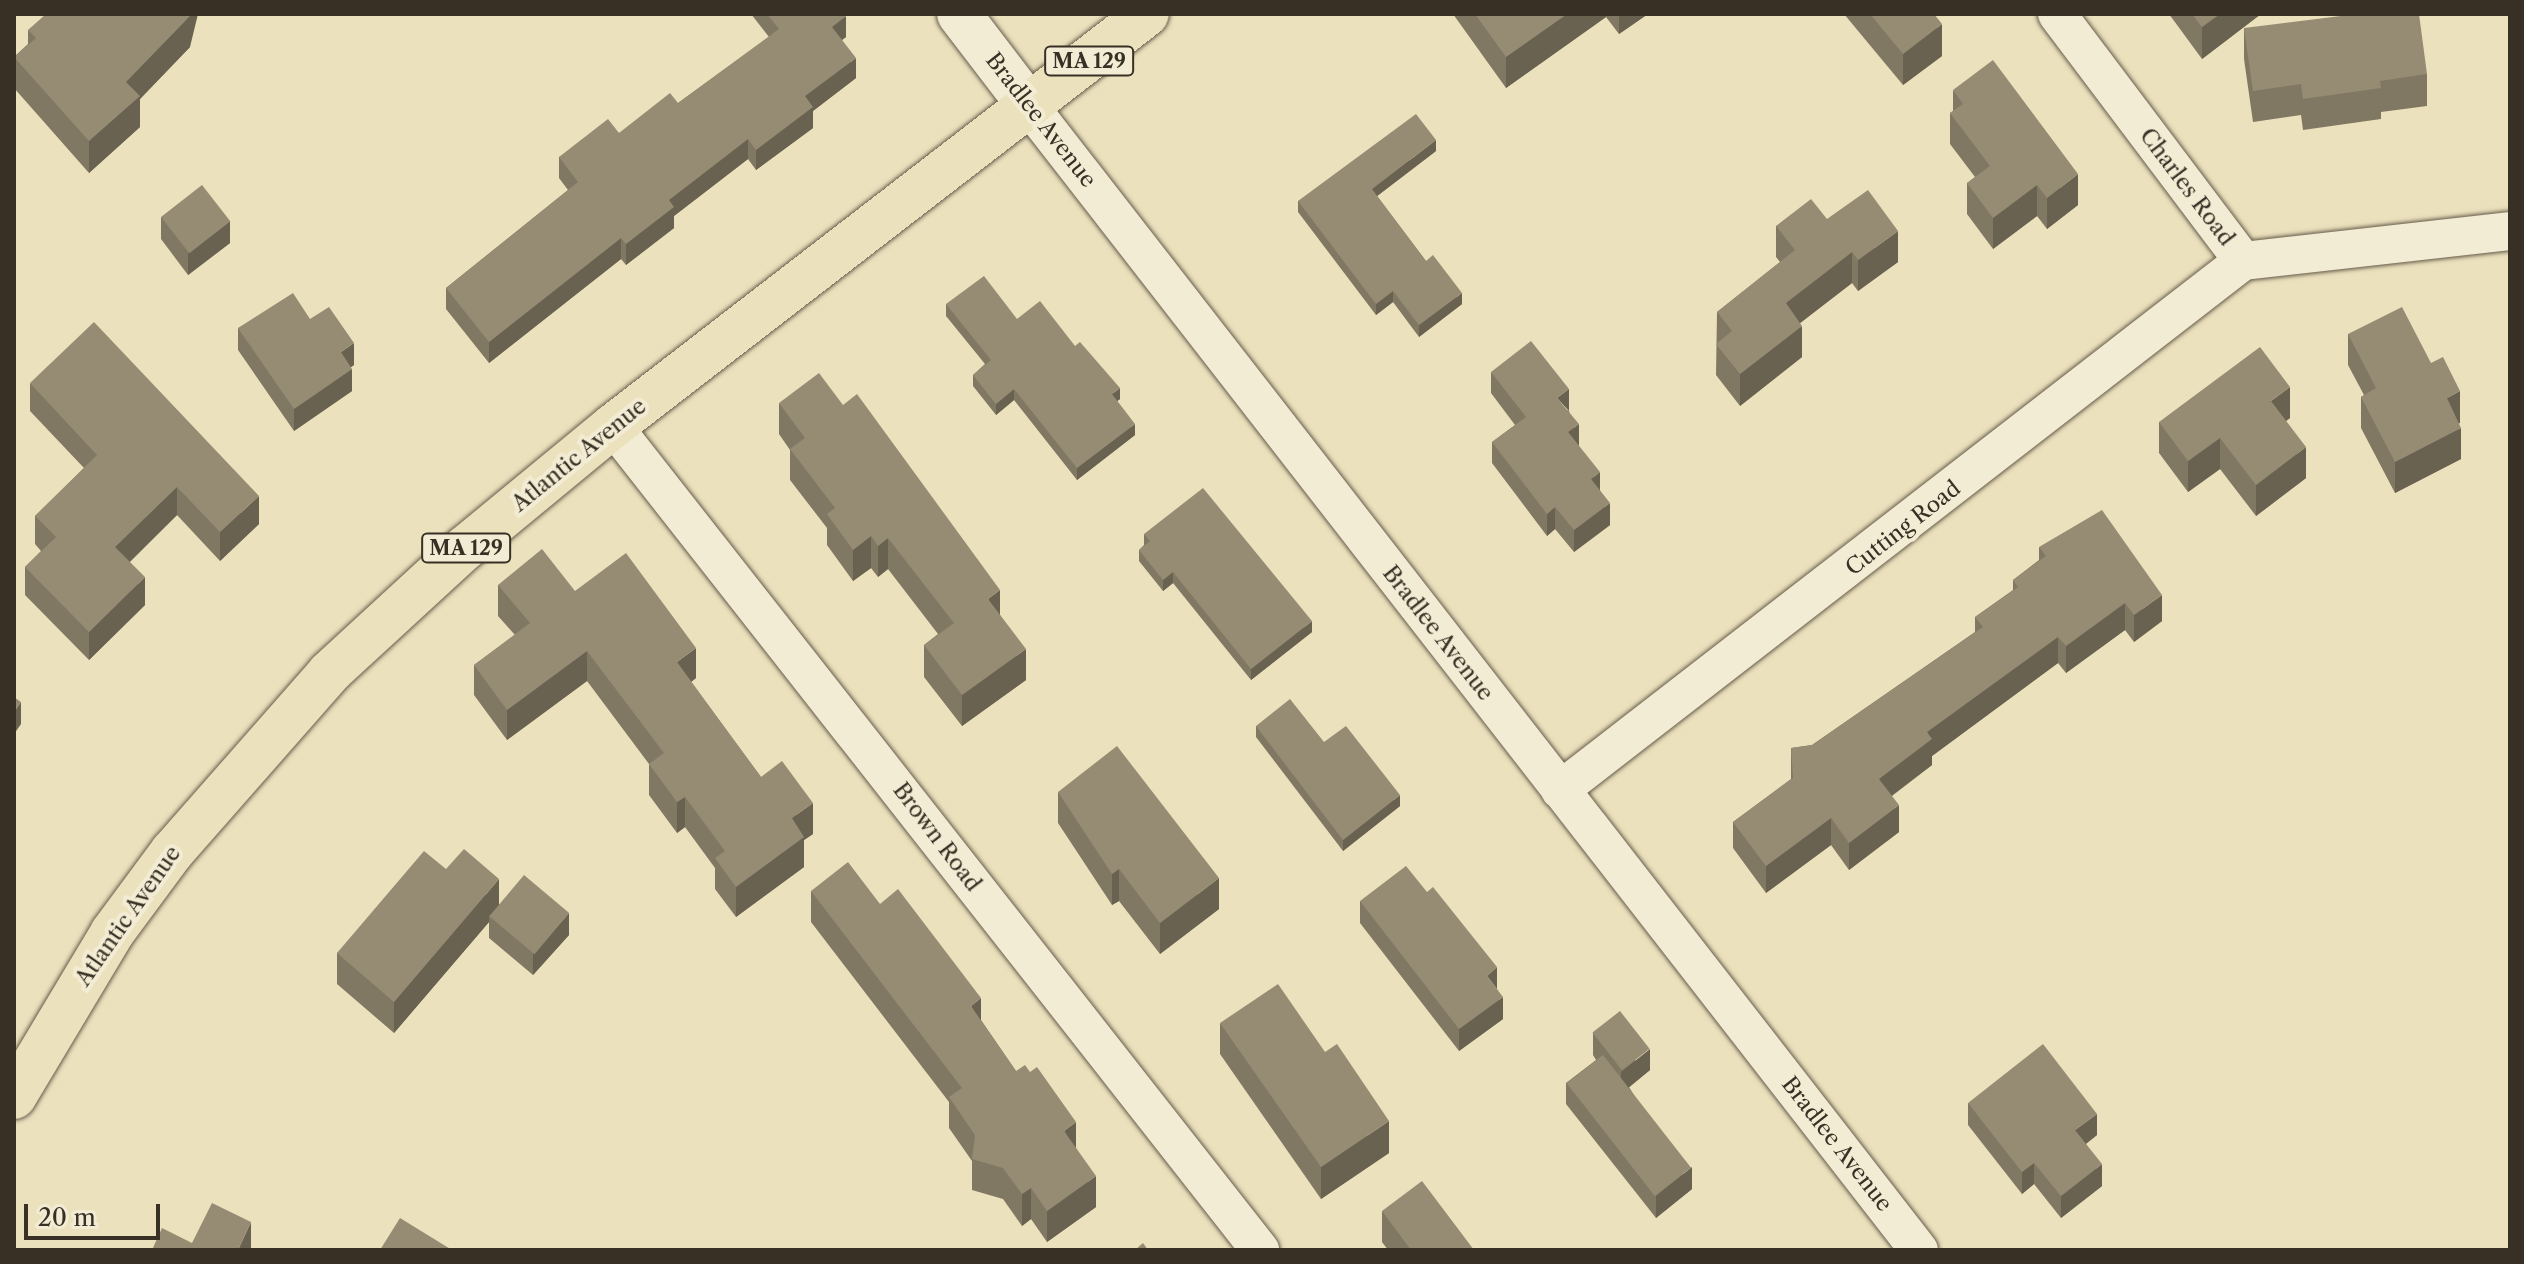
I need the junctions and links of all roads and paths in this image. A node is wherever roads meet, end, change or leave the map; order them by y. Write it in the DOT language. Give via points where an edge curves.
graph roads {
  1 [pos="959,14"];
  2 [pos="1147,14"];
  3 [pos="2057,14"];
  4 [pos="1030,107"];
  5 [pos="2510,231"];
  6 [pos="2243,261"];
  7 [pos="613,426"];
  8 [pos="1560,790"];
  9 [pos="19,1075"];
  10 [pos="1260,1250"];
  11 [pos="1919,1250"];
  1 -- 4 [label="street, Bradlee Avenue"];
  2 -- 4 [label="main road, Atlantic Avenue / MA 129"];
  3 -- 6 [label="street, Charles Road"];
  4 -- 7 [label="main road, Atlantic Avenue / MA 129"];
  4 -- 8 [label="street, Bradlee Avenue"];
  5 -- 6 [label="street, Charles Road"];
  6 -- 8 [label="street, Cutting Road"];
  7 -- 9 [label="main road, Atlantic Avenue / MA 129" via="465,548 274,730 112,933"];
  7 -- 10 [label="street, Brown Road"];
  8 -- 11 [label="street, Bradlee Avenue"];
}
